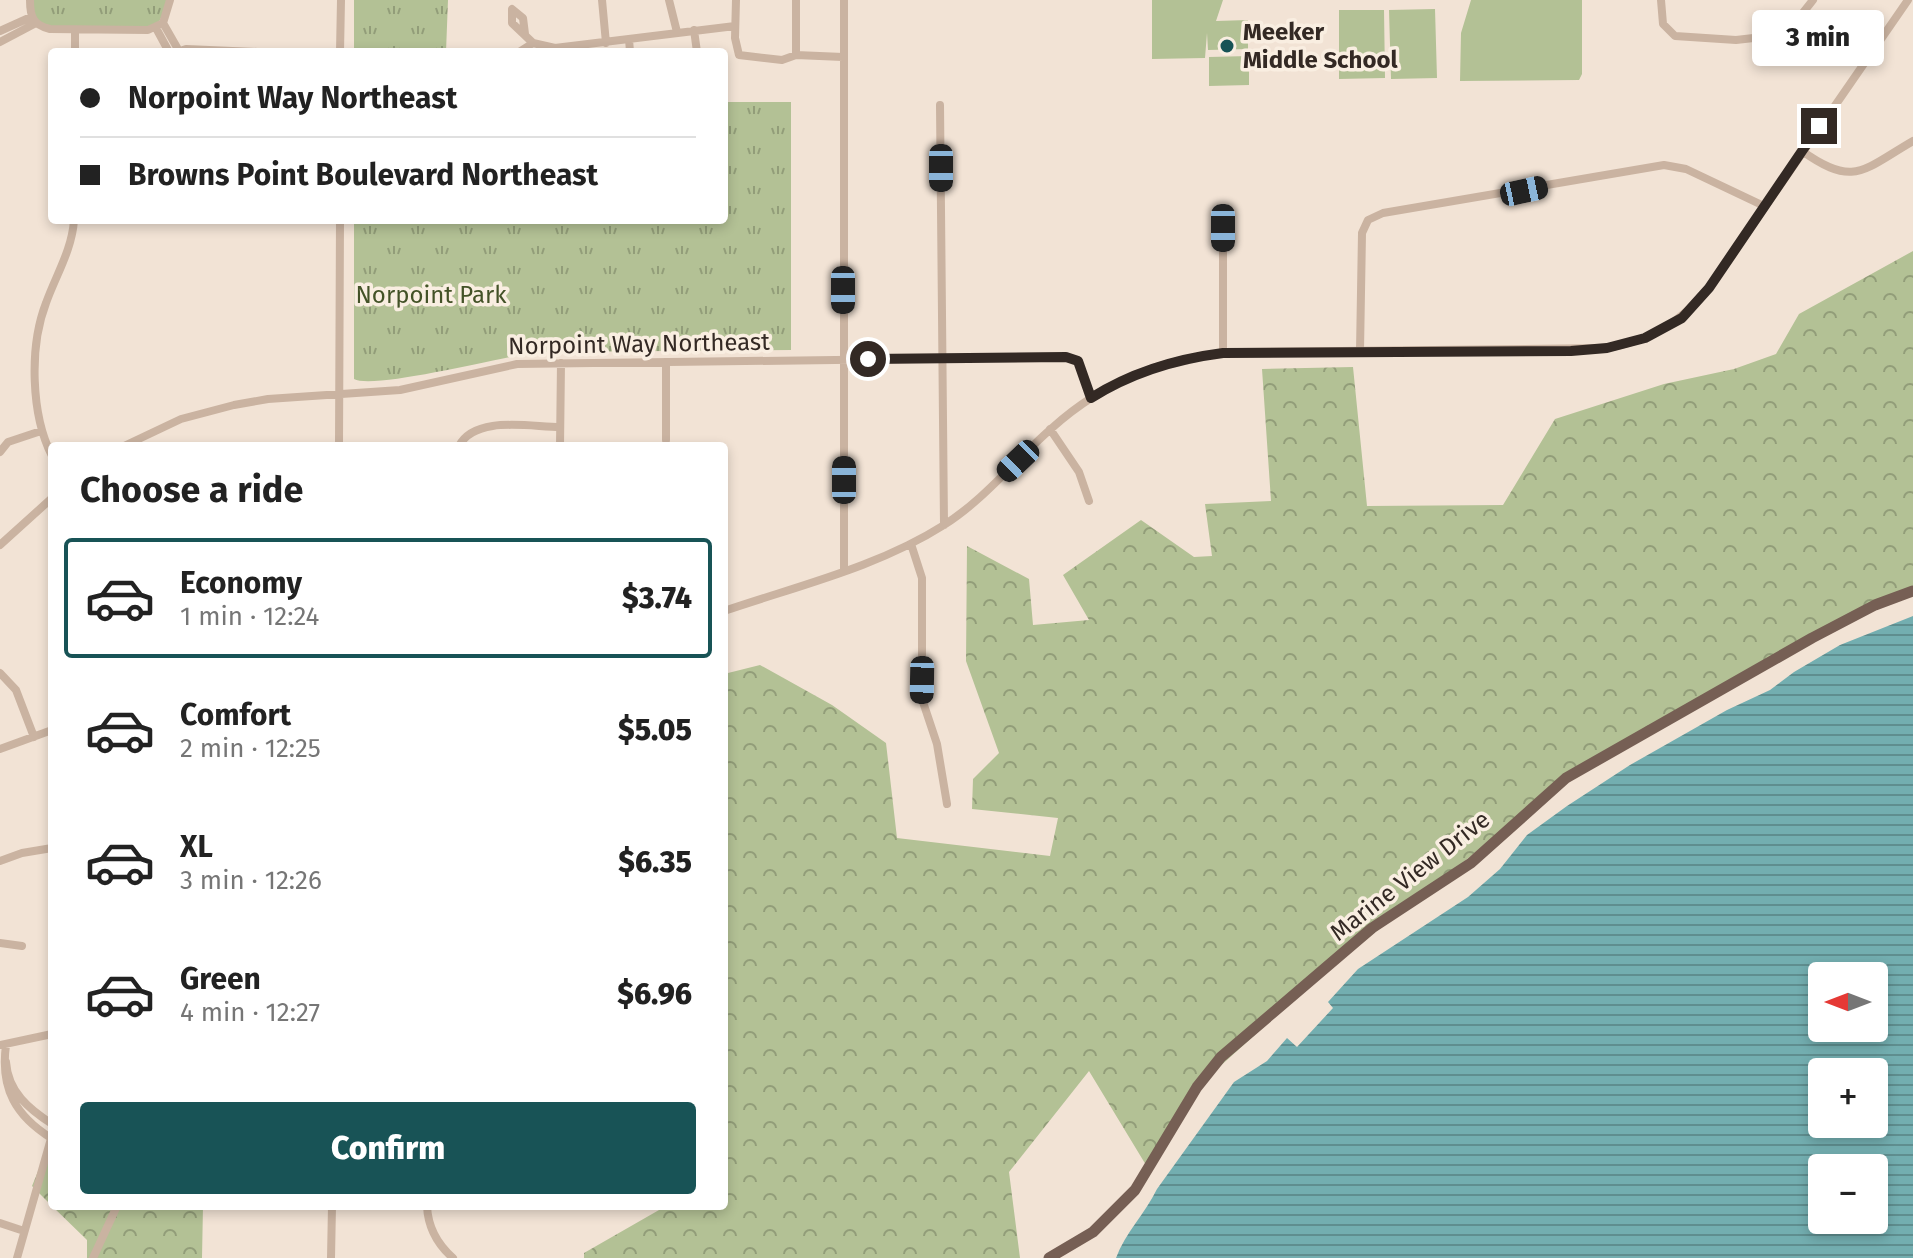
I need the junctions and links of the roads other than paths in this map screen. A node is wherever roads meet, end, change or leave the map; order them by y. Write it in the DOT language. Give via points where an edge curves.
graph roads {
  1 [pos="30,0"];
  2 [pos="170,0"];
  3 [pos="341,0"];
  4 [pos="602,0"];
  5 [pos="669,0"];
  6 [pos="736,0"];
  7 [pos="796,0"];
  8 [pos="844,0"];
  9 [pos="1661,0"];
  10 [pos="1813,0"];
  11 [pos="1908,0"];
  12 [pos="512,4"];
  13 [pos="34,20"];
  14 [pos="159,26"];
  15 [pos="735,26"];
  16 [pos="75,30"];
  17 [pos="694,30"];
  18 [pos="0,31"];
  19 [pos="677,32"];
  20 [pos="629,39"];
  21 [pos="0,42"];
  22 [pos="533,43"];
  23 [pos="606,43"];
  24 [pos="75,48"];
  25 [pos="167,48"];
  26 [pos="175,48"];
  27 [pos="340,48"];
  28 [pos="525,48"];
  29 [pos="560,48"];
  30 [pos="573,48"];
  31 [pos="630,48"];
  32 [pos="696,48"];
  33 [pos="796,55"];
  34 [pos="843,57"];
  35 [pos="940,105"];
  36 [pos="1913,141"];
  37 [pos="1802,151"];
  38 [pos="1764,206"];
  39 [pos="74,224"];
  40 [pos="340,224"];
  41 [pos="1223,228"];
  42 [pos="1360,351"];
  43 [pos="1223,353"];
  44 [pos="942,359"];
  45 [pos="843,360"];
  46 [pos="666,362"];
  47 [pos="561,363"];
  48 [pos="340,394"];
  49 [pos="1091,398"];
  50 [pos="560,427"];
  51 [pos="1050,429"];
  52 [pos="41,431"];
  53 [pos="666,440"];
  54 [pos="132,442"];
  55 [pos="339,442"];
  56 [pos="462,442"];
  57 [pos="560,442"];
  58 [pos="48,447"];
  59 [pos="0,452"];
  60 [pos="1089,501"];
  61 [pos="48,502"];
  62 [pos="944,525"];
  63 [pos="911,544"];
  64 [pos="0,545"];
  65 [pos="844,570"];
  66 [pos="1913,591"];
  67 [pos="728,610"];
  68 [pos="0,673"];
  69 [pos="48,732"];
  70 [pos="34,737"];
  71 [pos="0,749"];
  72 [pos="947,804"];
  73 [pos="48,849"];
  74 [pos="0,861"];
  75 [pos="0,943"];
  76 [pos="22,946"];
  77 [pos="48,1035"];
  78 [pos="3,1045"];
  79 [pos="48,1121"];
  80 [pos="48,1135"];
  81 [pos="48,1150"];
  82 [pos="115,1210"];
  83 [pos="332,1210"];
  84 [pos="428,1210"];
  85 [pos="0,1223"];
  86 [pos="24,1231"];
  87 [pos="17,1258"];
  88 [pos="93,1258"];
  89 [pos="331,1258"];
  90 [pos="453,1258"];
  91 [pos="1049,1258"];
  1 -- 13 [label="street"];
  2 -- 14 [label="street"];
  3 -- 27 [label="street"];
  4 -- 23 [label="street"];
  5 -- 19 [label="street"];
  6 -- 15 [label="street"];
  7 -- 33 [label="street"];
  8 -- 34 [label="street"];
  9 -- 10 [label="street" via="1666,28 1680,38 1765,38 1794,24"];
  11 -- 37 [label="street"];
  12 -- 22 [label="street"];
  13 -- 16 [label="street" via="50,29"];
  13 -- 18 [label="street"];
  13 -- 21 [label="street"];
  14 -- 16 [label="street"];
  14 -- 25 [label="street"];
  14 -- 26 [label="street"];
  15 -- 17 [label="street"];
  15 -- 33 [label="street" via="736,49 744,58 787,60"];
  16 -- 24 [label="street"];
  17 -- 19 [label="street"];
  17 -- 32 [label="street"];
  19 -- 20 [label="street"];
  20 -- 23 [label="street"];
  20 -- 31 [label="street"];
  22 -- 28 [label="street"];
  22 -- 29 [label="street"];
  23 -- 30 [label="street"];
  33 -- 34 [label="street"];
  34 -- 45 [label="street"];
  35 -- 44 [label="street"];
  36 -- 37 [label="street" via="1854,173 1829,170"];
  37 -- 38 [label="street"];
  38 -- 42 [label="street" via="1697,303 1675,323 1645,338 1571,351"];
  38 -- 42 [label="street" via="1686,169 1664,165 1397,210 1368,220 1361,242"];
  39 -- 52 [label="street" via="72,242 40,322"];
  40 -- 48 [label="street"];
  41 -- 43 [label="street"];
  42 -- 43 [label="street"];
  43 -- 49 [label="street" via="1148,369"];
  44 -- 45 [label="street, Norpoint Way Northeast"];
  44 -- 49 [label="street, Norpoint Way Northeast" via="1072,359 1082,367"];
  44 -- 62 [label="street"];
  45 -- 46 [label="street, Norpoint Way Northeast"];
  45 -- 65 [label="street"];
  46 -- 47 [label="street, Norpoint Way Northeast"];
  46 -- 53 [label="street"];
  47 -- 48 [label="street, Norpoint Way Northeast" via="517,364 400,390"];
  47 -- 50 [label="street"];
  48 -- 54 [label="street, Norpoint Way Northeast" via="268,399 208,411"];
  48 -- 55 [label="street"];
  49 -- 51 [label="street"];
  50 -- 56 [label="street" via="482,427"];
  50 -- 57 [label="street"];
  51 -- 60 [label="street" via="1079,472"];
  51 -- 62 [label="street" via="992,487"];
  52 -- 58 [label="street"];
  52 -- 59 [label="street" via="8,442"];
  61 -- 64 [label="street"];
  62 -- 63 [label="street"];
  63 -- 65 [label="street"];
  63 -- 72 [label="street" via="922,578 922,699 937,744"];
  65 -- 67 [label="street"];
  66 -- 91 [label="main road, Marine View Drive" via="1800,644 1566,778 1461,871 1372,928 1221,1057 1135,1190 1093,1232"];
  68 -- 70 [label="street" via="16,690"];
  69 -- 70 [label="street"];
  70 -- 71 [label="street"];
  73 -- 74 [label="street"];
  75 -- 76 [label="street"];
  77 -- 78 [label="street"];
  78 -- 79 [label="street" via="12,1086"];
  78 -- 80 [label="street" via="2,1074 9,1102"];
  81 -- 86 [label="street"];
  82 -- 88 [label="street"];
  83 -- 89 [label="street"];
  84 -- 90 [label="street" via="430,1227"];
  85 -- 86 [label="street"];
  86 -- 87 [label="street"];
}
